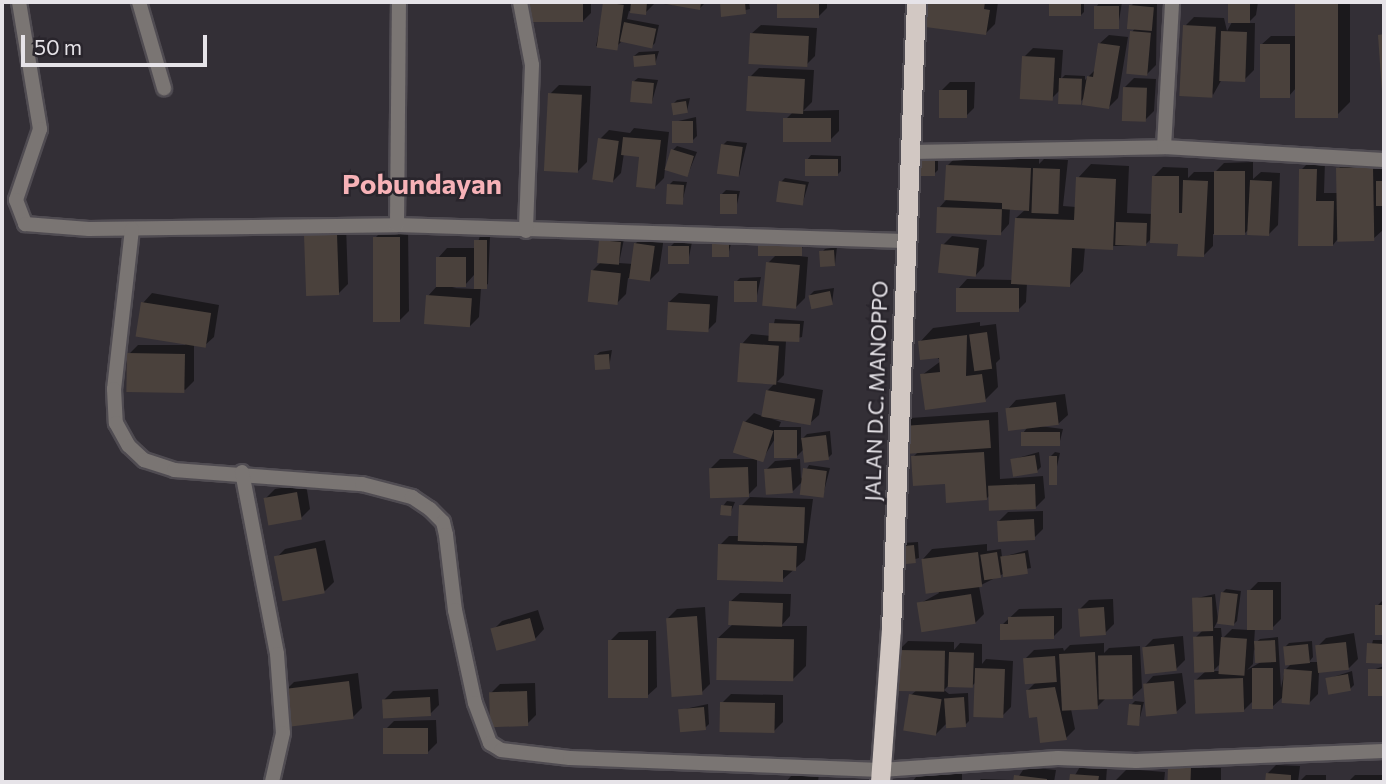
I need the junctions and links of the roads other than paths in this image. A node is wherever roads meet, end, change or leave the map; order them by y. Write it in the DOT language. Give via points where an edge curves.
graph roads {
  1 [pos="19,2"];
  2 [pos="139,2"];
  3 [pos="400,2"];
  4 [pos="520,2"];
  5 [pos="916,2"];
  6 [pos="1172,2"];
  7 [pos="164,88"];
  8 [pos="1164,147"];
  9 [pos="912,152"];
  10 [pos="1384,160"];
  11 [pos="397,225"];
  12 [pos="132,229"];
  13 [pos="526,231"];
  14 [pos="904,242"];
  15 [pos="242,472"];
  16 [pos="1384,751"];
  17 [pos="881,776"];
  18 [pos="272,782"];
  1 -- 12 [label="street" via="40,137 21,180 18,216 25,224 38,227"];
  2 -- 7 [label="street"];
  3 -- 11 [label="street"];
  4 -- 13 [label="street" via="532,65"];
  5 -- 9 [label="highway, JALAN D.C. MANOPPO"];
  6 -- 8 [label="street"];
  8 -- 9 [label="street"];
  8 -- 10 [label="street"];
  9 -- 14 [label="highway, JALAN D.C. MANOPPO"];
  11 -- 12 [label="street"];
  11 -- 13 [label="street"];
  12 -- 15 [label="street" via="117,335 116,423 129,446 159,467"];
  13 -- 14 [label="street"];
  14 -- 17 [label="highway, JALAN D.C. MANOPPO" via="891,630"];
  15 -- 17 [label="street" via="362,484 412,497 443,522 455,610 475,703 489,743 501,750"];
  15 -- 18 [label="street" via="276,654 283,733"];
  16 -- 17 [label="street" via="1136,761 1058,758"];
}
